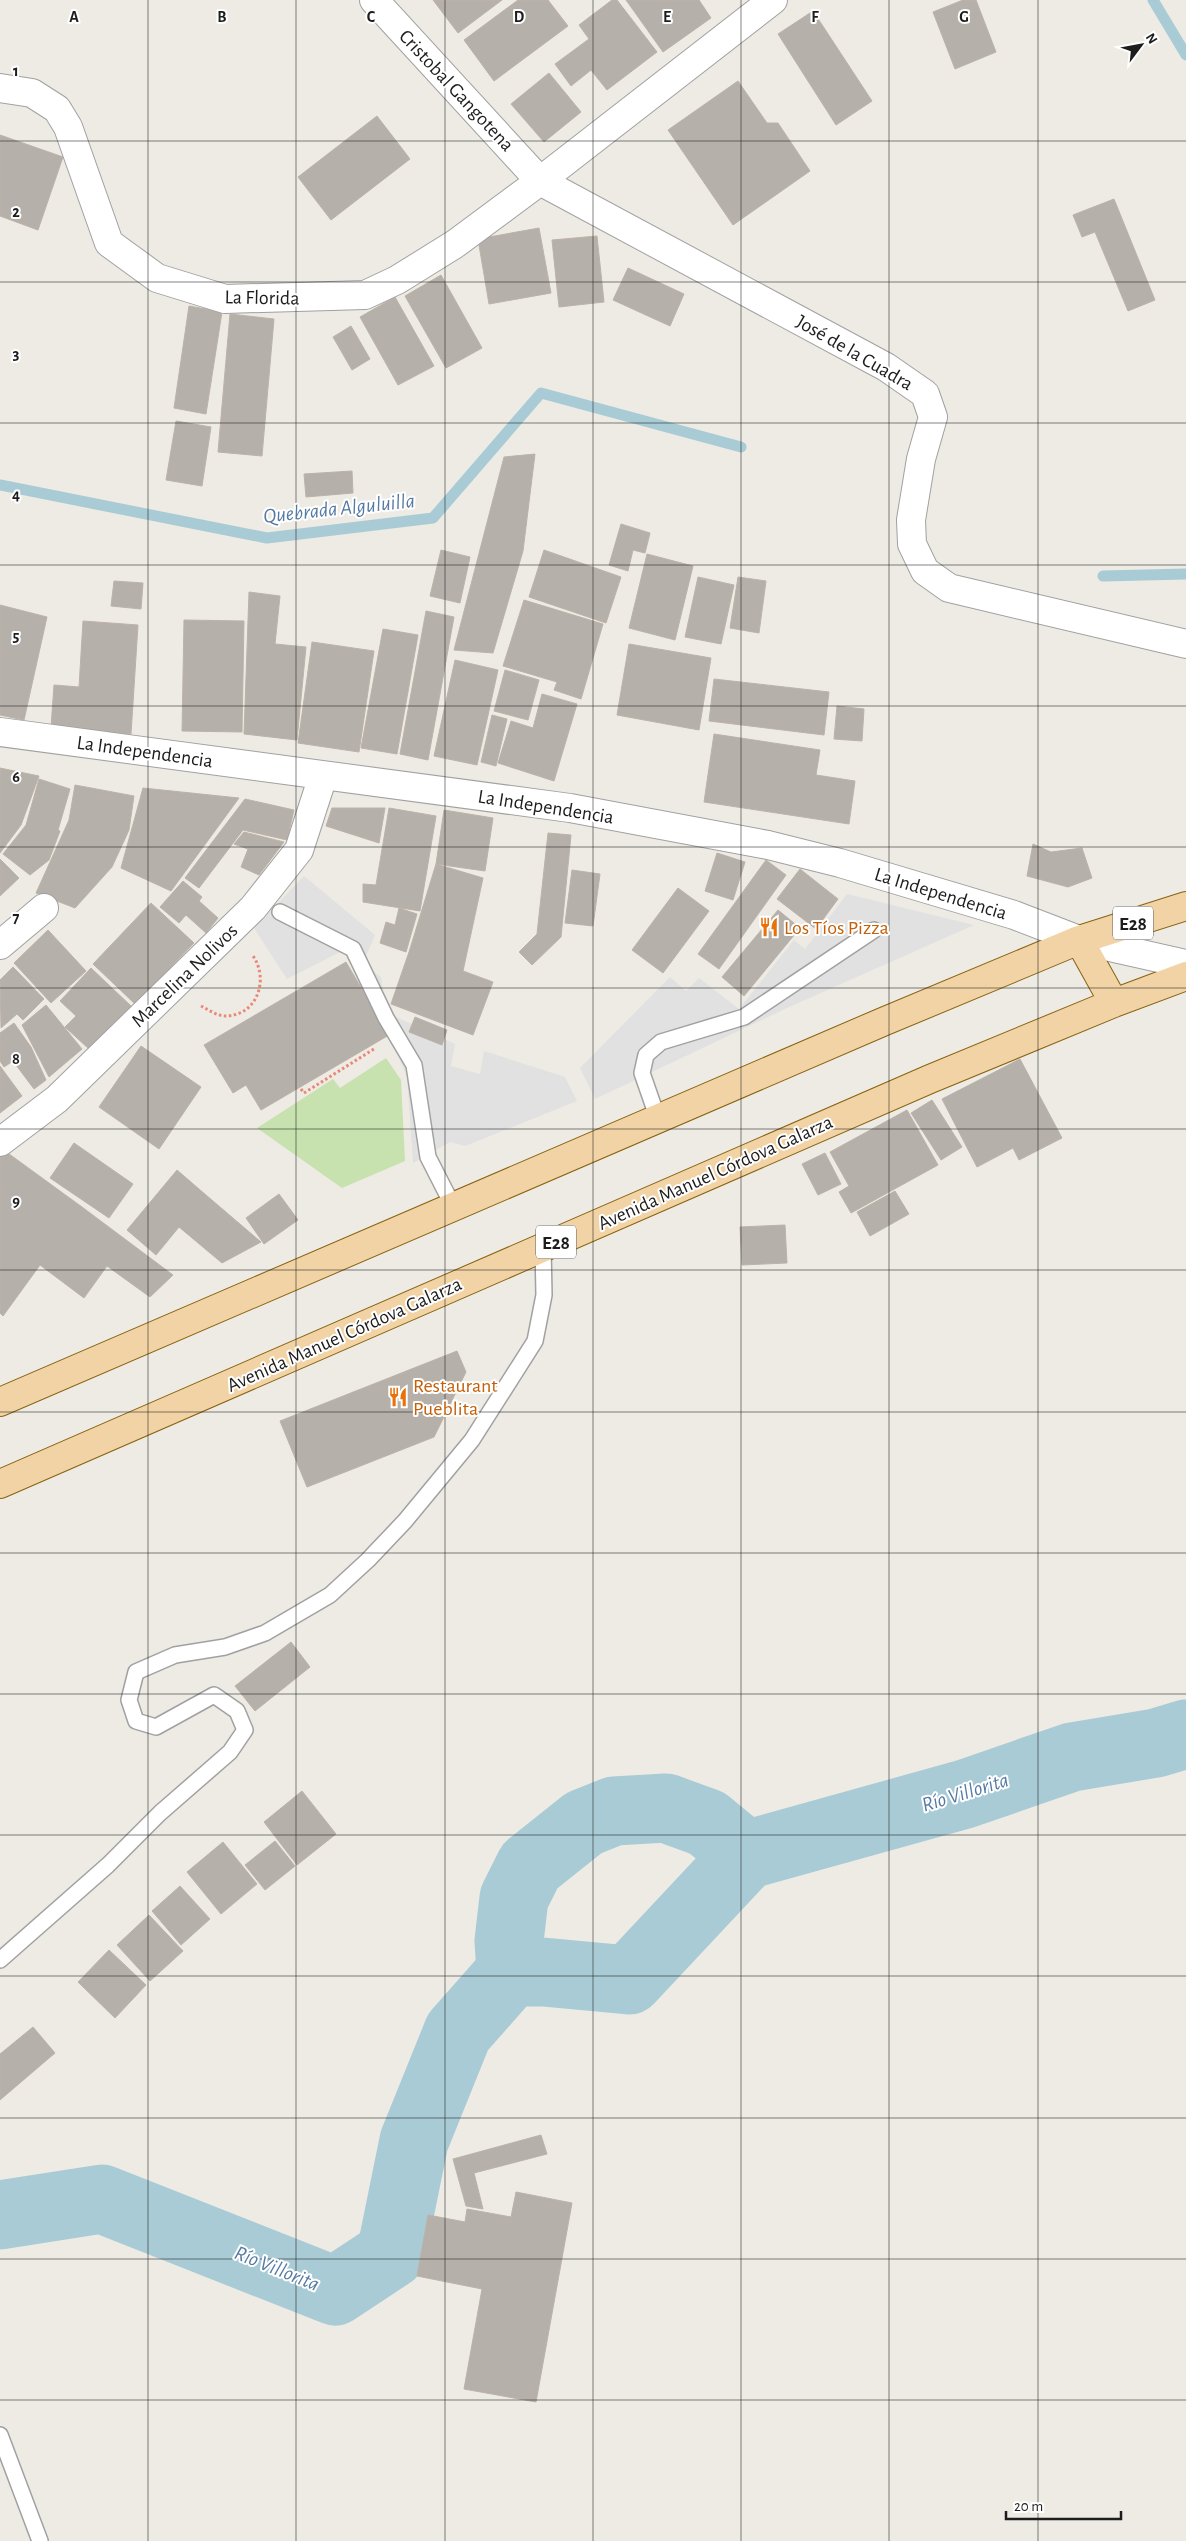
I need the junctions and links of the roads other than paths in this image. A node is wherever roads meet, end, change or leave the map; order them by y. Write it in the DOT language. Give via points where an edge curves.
graph roads {
  1 [pos="374,0"];
  2 [pos="773,0"];
  3 [pos="0,88"];
  4 [pos="540,181"];
  5 [pos="1186,644"];
  6 [pos="0,732"];
  7 [pos="323,776"];
  8 [pos="1186,906"];
  9 [pos="44,908"];
  10 [pos="280,912"];
  11 [pos="874,930"];
  12 [pos="1073,943"];
  13 [pos="0,944"];
  14 [pos="1186,964"];
  15 [pos="1186,976"];
  16 [pos="1114,1003"];
  17 [pos="658,1119"];
  18 [pos="0,1142"];
  19 [pos="453,1206"];
  20 [pos="543,1247"];
  21 [pos="0,1402"];
  22 [pos="0,1484"];
  23 [pos="0,1960"];
  24 [pos="0,2435"];
  25 [pos="40,2541"];
  1 -- 4 [label="street, Cristobal Gangotena"];
  2 -- 4 [label="street, La Florida"];
  3 -- 4 [label="street, La Florida" via="32,93 57,109 68,127 109,243 157,278 225,299 365,295 397,280 455,244"];
  4 -- 5 [label="street, José de la Cuadra" via="886,367 925,394 933,417 921,459 911,520 912,544 925,571 949,588"];
  6 -- 7 [label="street, La Independencia"];
  7 -- 12 [label="street, La Independencia" via="570,808 768,845 1014,915"];
  7 -- 18 [label="street, Marcelina Nolivos" via="300,850 253,908 57,1099"];
  8 -- 12 [label="main road, E28"];
  9 -- 13 [label="street"];
  10 -- 19 [label="lane" via="353,949 386,1018 414,1065 428,1157"];
  11 -- 17 [label="lane" via="744,1017 660,1042 646,1055 642,1073"];
  12 -- 14 [label="street, La Independencia"];
  12 -- 16 [label="main road"];
  12 -- 17 [label="main road, E28"];
  15 -- 16 [label="main road, Avenida Manuel Córdova Galarza / E28"];
  16 -- 20 [label="main road, Avenida Manuel Córdova Galarza / E28"];
  17 -- 19 [label="main road, E28"];
  19 -- 21 [label="main road, E28"];
  20 -- 22 [label="main road, Avenida Manuel Córdova Galarza / E28"];
  20 -- 23 [label="lane" via="544,1295 536,1341 472,1440 405,1521 330,1595 265,1634 225,1648 175,1655 136,1672 129,1700 136,1721 156,1727 214,1695 237,1711 245,1730 230,1752"];
  24 -- 25 [label="lane"];
}
